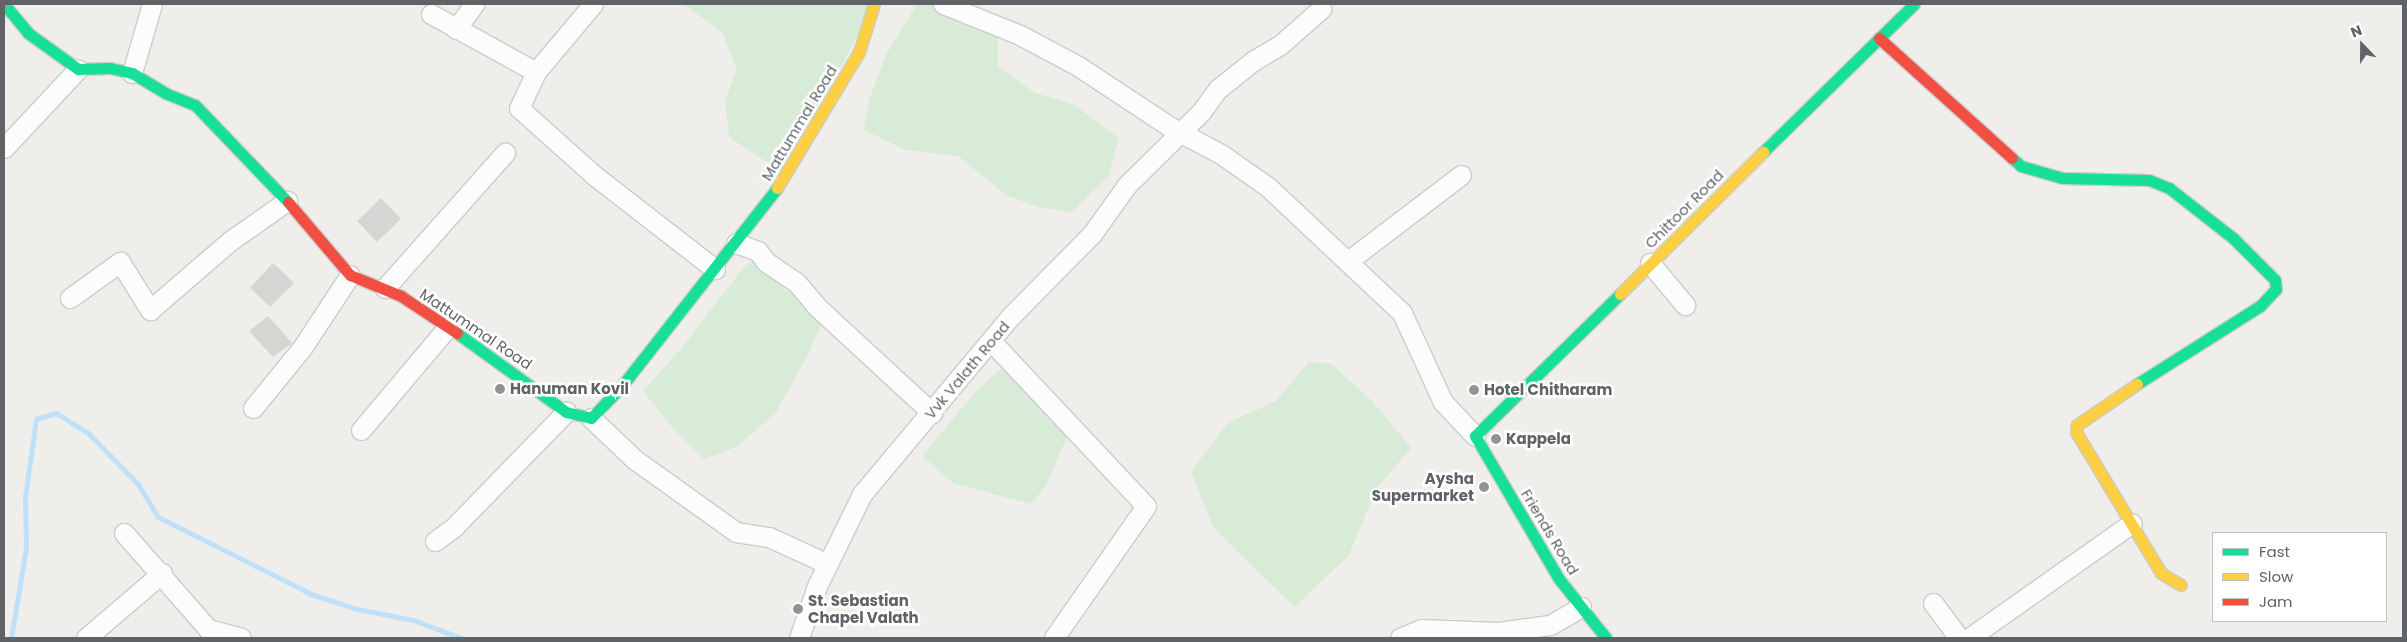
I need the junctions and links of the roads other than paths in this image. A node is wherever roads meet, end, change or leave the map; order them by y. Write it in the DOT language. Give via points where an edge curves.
graph roads {
  1 [pos="4,4"];
  2 [pos="152,4"];
  3 [pos="474,4"];
  4 [pos="593,4"];
  5 [pos="874,4"];
  6 [pos="1914,4"];
  7 [pos="953,5"];
  8 [pos="1321,9"];
  9 [pos="431,14"];
  10 [pos="456,29"];
  11 [pos="1879,38"];
  12 [pos="78,69"];
  13 [pos="132,72"];
  14 [pos="536,72"];
  15 [pos="1178,131"];
  16 [pos="4,148"];
  17 [pos="504,153"];
  18 [pos="1461,175"];
  19 [pos="287,201"];
  20 [pos="736,243"];
  21 [pos="1348,261"];
  22 [pos="1650,263"];
  23 [pos="715,270"];
  24 [pos="350,275"];
  25 [pos="385,288"];
  26 [pos="70,298"];
  27 [pos="1685,305"];
  28 [pos="447,328"];
  29 [pos="991,341"];
  30 [pos="254,408"];
  31 [pos="566,412"];
  32 [pos="932,413"];
  33 [pos="591,418"];
  34 [pos="361,430"];
  35 [pos="1475,436"];
  36 [pos="2132,523"];
  37 [pos="124,533"];
  38 [pos="435,541"];
  39 [pos="828,564"];
  40 [pos="162,573"];
  41 [pos="2181,585"];
  42 [pos="1933,603"];
  43 [pos="1581,607"];
  44 [pos="86,638"];
  45 [pos="241,638"];
  46 [pos="799,638"];
  47 [pos="1054,638"];
  48 [pos="1400,638"];
  49 [pos="1606,638"];
  50 [pos="1959,638"];
  51 [pos="1970,638"];
  1 -- 12 [label="street" via="28,33"];
  2 -- 13 [label="street"];
  3 -- 10 [label="street"];
  4 -- 14 [label="street"];
  5 -- 20 [label="street, Mattummal Road" via="859,52 771,198"];
  6 -- 11 [label="street, Chittoor Road"];
  7 -- 15 [label="street" via="1078,66"];
  8 -- 15 [label="street, Vvk Valath Road" via="1280,45 1253,61 1218,89 1201,112"];
  9 -- 10 [label="street"];
  10 -- 14 [label="street"];
  11 -- 22 [label="street, Chittoor Road"];
  11 -- 36 [label="street" via="2021,166 2062,178 2149,180 2169,188 2233,238 2275,280 2276,289 2260,306 2131,386 2076,425 2076,432"];
  12 -- 13 [label="street, Mattummal Road" via="110,68"];
  12 -- 16 [label="street"];
  13 -- 19 [label="street, Mattummal Road" via="164,94 202,111"];
  14 -- 23 [label="street" via="519,108 595,176"];
  15 -- 21 [label="street" via="1220,154 1268,187"];
  15 -- 29 [label="street, Vvk Valath Road" via="1127,185 1092,234"];
  17 -- 25 [label="street"];
  18 -- 21 [label="street"];
  19 -- 24 [label="street, Mattummal Road"];
  19 -- 26 [label="street" via="230,241 150,310 120,262"];
  20 -- 23 [label="street, Mattummal Road"];
  20 -- 32 [label="street" via="758,251 766,262 797,283 816,306"];
  21 -- 35 [label="street" via="1402,313 1417,352 1443,402"];
  22 -- 27 [label="street"];
  22 -- 35 [label="street, Chittoor Road"];
  23 -- 33 [label="street, Mattummal Road"];
  24 -- 25 [label="street, Mattummal Road"];
  24 -- 30 [label="street" via="302,348"];
  25 -- 28 [label="street, Mattummal Road"];
  28 -- 31 [label="street, Mattummal Road" via="508,367"];
  28 -- 34 [label="street"];
  29 -- 32 [label="street, Vvk Valath Road"];
  29 -- 47 [label="street" via="1146,506"];
  31 -- 33 [label="street, Mattummal Road"];
  31 -- 38 [label="street" via="454,527"];
  32 -- 39 [label="street, Vvk Valath Road" via="862,494"];
  33 -- 39 [label="street" via="634,459 736,532 768,537"];
  35 -- 43 [label="street, Friends Road" via="1559,578"];
  36 -- 41 [label="street" via="2161,573"];
  36 -- 51 [label="street"];
  37 -- 40 [label="street"];
  39 -- 46 [label="street, Vvk Valath Road"];
  40 -- 44 [label="street"];
  40 -- 45 [label="street" via="208,629"];
  42 -- 50 [label="street"];
  43 -- 48 [label="street" via="1550,625 1498,632 1421,629"];
  43 -- 49 [label="street, Friends Road"];
}
